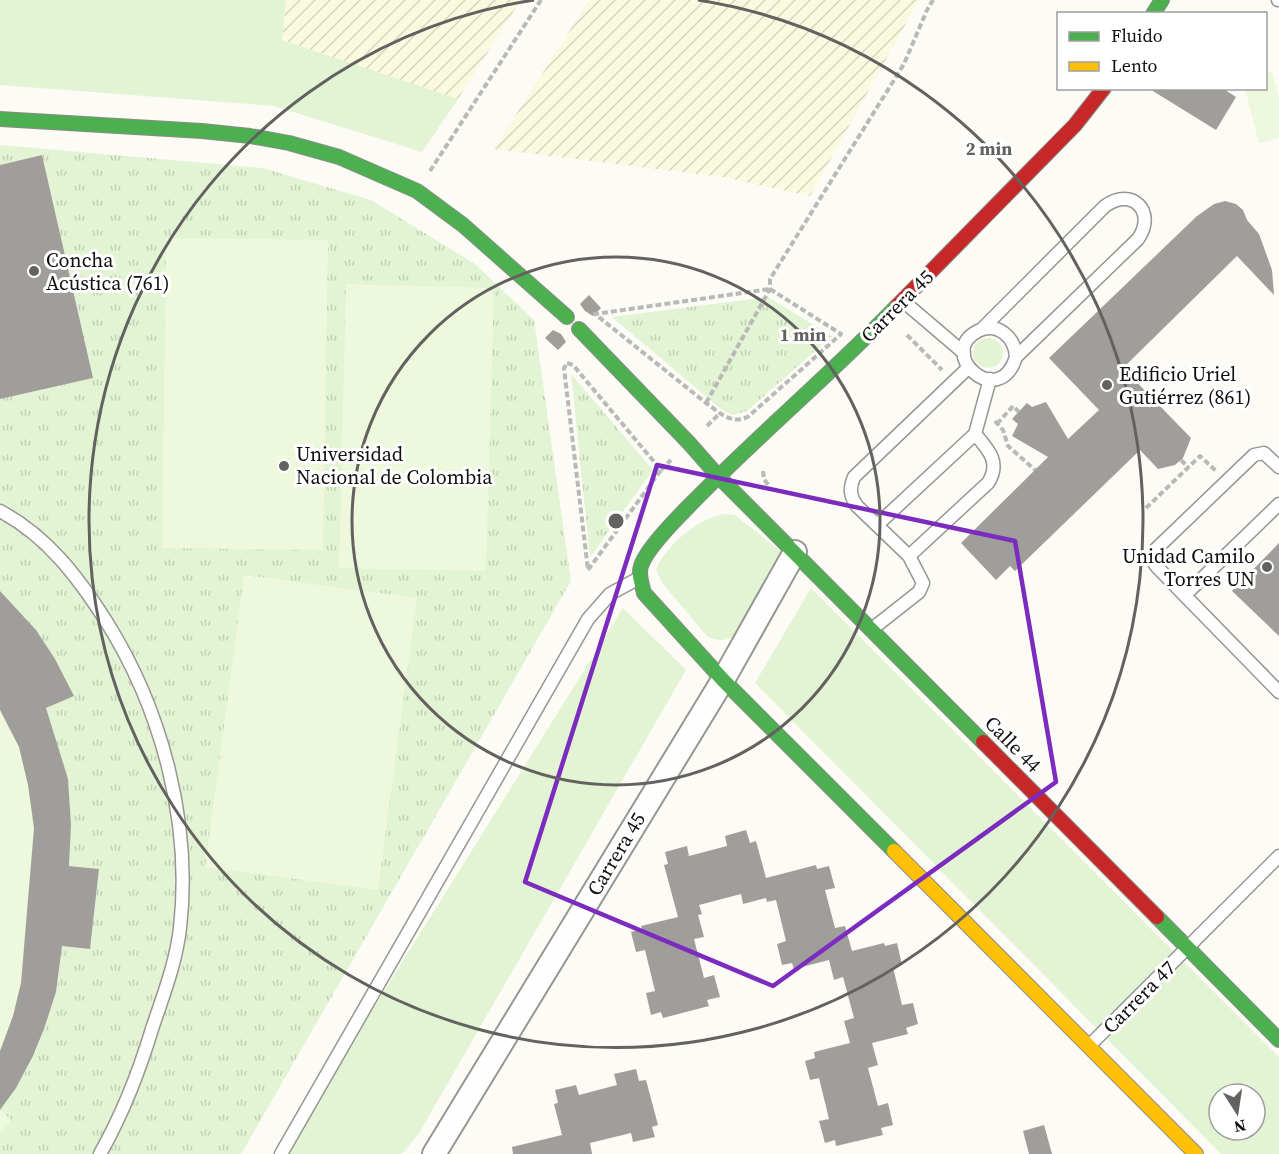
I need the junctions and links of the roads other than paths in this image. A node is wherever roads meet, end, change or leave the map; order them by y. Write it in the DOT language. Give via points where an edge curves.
graph roads {
  1 [pos="1102,90"];
  2 [pos="0,119"];
  3 [pos="903,300"];
  4 [pos="567,317"];
  5 [pos="579,329"];
  6 [pos="982,329"];
  7 [pos="964,352"];
  8 [pos="1016,357"];
  9 [pos="968,368"];
  10 [pos="990,380"];
  11 [pos="975,434"];
  12 [pos="1279,467"];
  13 [pos="718,476"];
  14 [pos="1279,504"];
  15 [pos="0,511"];
  16 [pos="877,525"];
  17 [pos="795,552"];
  18 [pos="909,556"];
  19 [pos="640,578"];
  20 [pos="1185,595"];
  21 [pos="872,629"];
  22 [pos="723,680"];
  23 [pos="1279,692"];
  24 [pos="1279,855"];
  25 [pos="1188,947"];
  26 [pos="1279,1040"];
  27 [pos="1090,1046"];
  28 [pos="100,1154"];
  29 [pos="281,1154"];
  30 [pos="434,1154"];
  31 [pos="1196,1154"];
  1 -- 3 [label="street, Carrera 45" via="1075,125"];
  2 -- 4 [label="street" via="202,131 289,143 339,157 417,191 463,225"];
  3 -- 7 [label="lane"];
  3 -- 13 [label="street, Carrera 45"];
  5 -- 13 [label="street, Calle 44"];
  6 -- 7 [label="lane" via="969,338"];
  6 -- 8 [label="lane" via="999,329 1006,334"];
  6 -- 8 [label="lane" via="1112,200 1136,202 1145,222 1138,238"];
  7 -- 9 [label="lane"];
  8 -- 10 [label="lane" via="1008,372"];
  9 -- 10 [label="lane" via="974,375"];
  9 -- 16 [label="lane" via="854,477 852,498"];
  10 -- 11 [label="lane"];
  11 -- 16 [label="lane"];
  11 -- 18 [label="lane" via="990,451 993,477"];
  12 -- 20 [label="lane" via="1259,453 1155,550 1153,561"];
  13 -- 17 [label="street, Calle 44"];
  13 -- 19 [label="street, Carrera 45" via="661,535 641,565"];
  14 -- 20 [label="lane"];
  15 -- 28 [label="lane" via="35,534 59,557 84,586 114,634 151,710 175,799 183,896 174,960 131,1090"];
  16 -- 18 [label="lane"];
  17 -- 21 [label="street, Calle 44"];
  17 -- 22 [label="street, Carrera 45"];
  18 -- 21 [label="lane" via="922,587"];
  19 -- 22 [label="street" via="644,593"];
  19 -- 29 [label="lane" via="610,594 588,619"];
  20 -- 23 [label="lane"];
  21 -- 25 [label="street, Calle 44"];
  22 -- 27 [label="street"];
  22 -- 30 [label="street, Carrera 45"];
  24 -- 25 [label="lane, Carrera 47"];
  25 -- 26 [label="street, Calle 44"];
  25 -- 27 [label="lane, Carrera 47"];
  27 -- 31 [label="street"];
}
